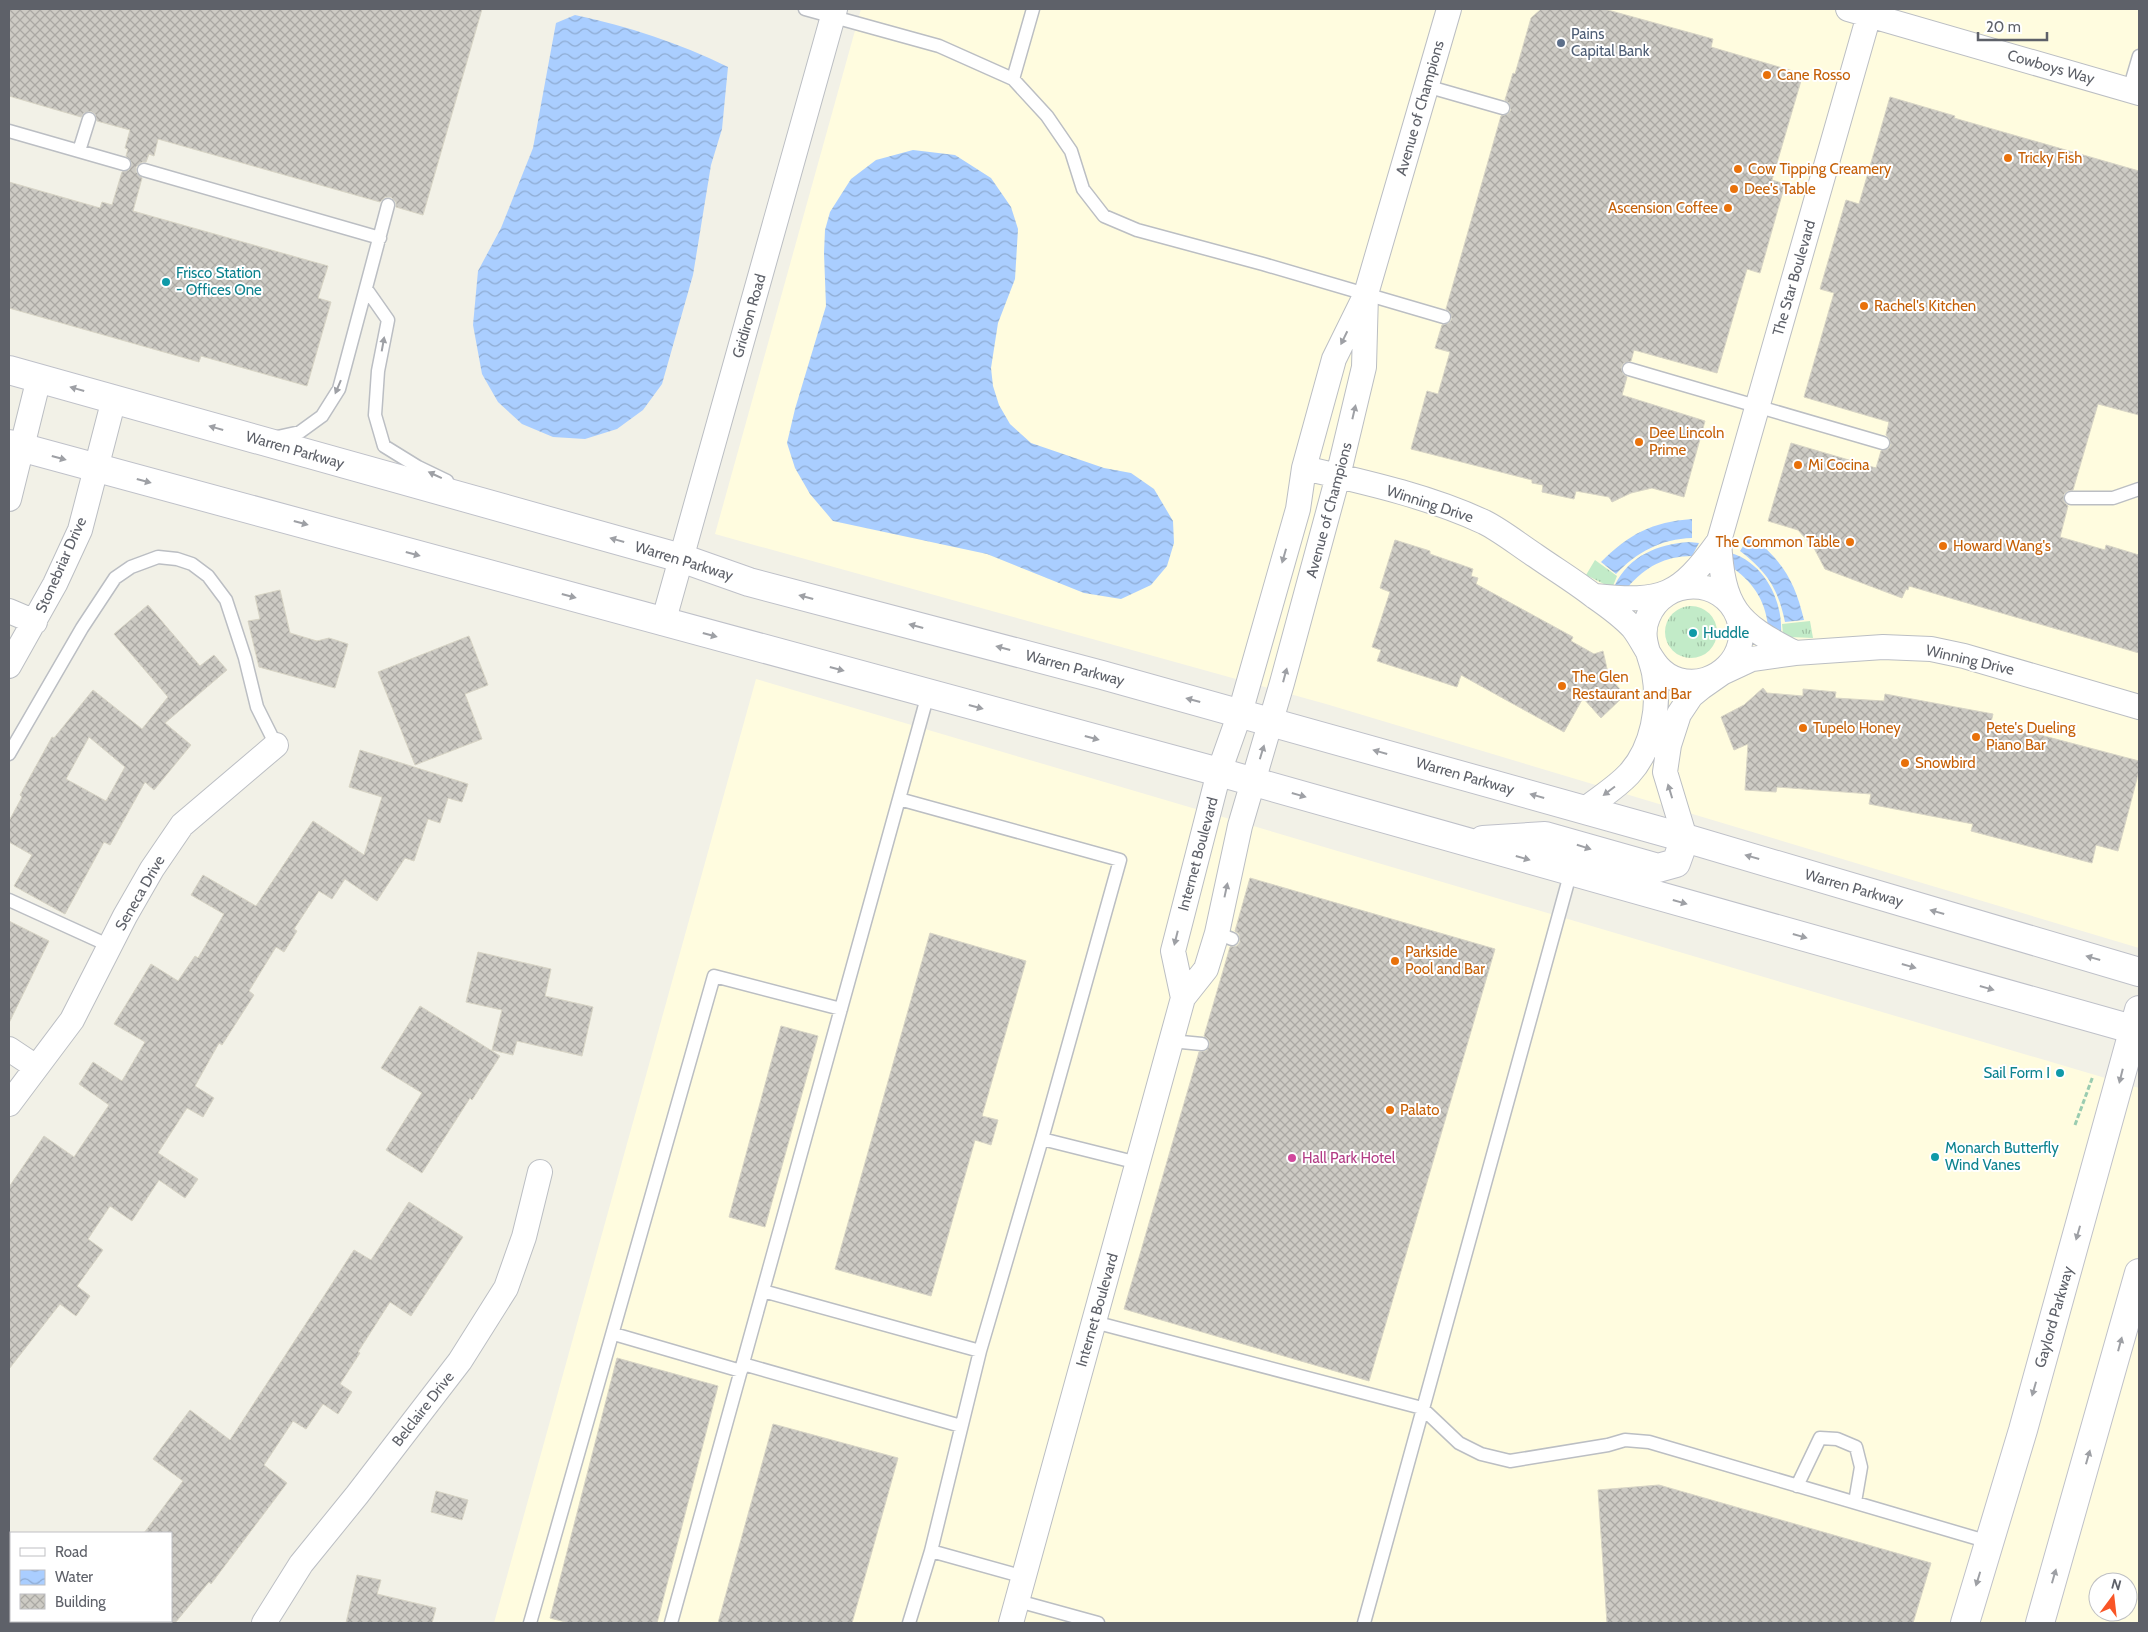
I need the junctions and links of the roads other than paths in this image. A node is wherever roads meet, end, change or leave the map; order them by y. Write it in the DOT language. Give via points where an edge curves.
graph roads {
  1 [pos="805,9"];
  2 [pos="1033,9"];
  3 [pos="1448,9"];
  4 [pos="1859,12"];
  5 [pos="834,13"];
  6 [pos="2139,56"];
  7 [pos="1013,79"];
  8 [pos="1426,86"];
  9 [pos="2134,91"];
  10 [pos="1503,108"];
  11 [pos="89,119"];
  12 [pos="9,131"];
  13 [pos="79,151"];
  14 [pos="124,164"];
  15 [pos="144,170"];
  16 [pos="388,204"];
  17 [pos="380,238"];
  18 [pos="367,290"];
  19 [pos="1366,294"];
  20 [pos="1444,317"];
  21 [pos="1629,369"];
  22 [pos="9,370"];
  23 [pos="39,378"];
  24 [pos="114,399"];
  25 [pos="1758,406"];
  26 [pos="261,440"];
  27 [pos="1883,443"];
  28 [pos="15,446"];
  29 [pos="97,468"];
  30 [pos="1304,468"];
  31 [pos="1338,476"];
  32 [pos="2139,489"];
  33 [pos="2071,498"];
  34 [pos="9,500"];
  35 [pos="511,510"];
  36 [pos="1719,541"];
  37 [pos="681,558"];
  38 [pos="1671,591"];
  39 [pos="1595,596"];
  40 [pos="1734,609"];
  41 [pos="9,611"];
  42 [pos="34,622"];
  43 [pos="663,623"];
  44 [pos="1648,654"];
  45 [pos="1796,654"];
  46 [pos="9,666"];
  47 [pos="1722,673"];
  48 [pos="928,694"];
  49 [pos="2139,706"];
  50 [pos="1240,713"];
  51 [pos="1271,722"];
  52 [pos="1664,725"];
  53 [pos="276,746"];
  54 [pos="9,754"];
  55 [pos="1219,772"];
  56 [pos="1252,782"];
  57 [pos="899,799"];
  58 [pos="1584,810"];
  59 [pos="1685,838"];
  60 [pos="1467,842"];
  61 [pos="1571,871"];
  62 [pos="9,900"];
  63 [pos="110,946"];
  64 [pos="2139,972"];
  65 [pos="1183,998"];
  66 [pos="841,1009"];
  67 [pos="2137,1023"];
  68 [pos="1171,1041"];
  69 [pos="1202,1044"];
  70 [pos="9,1049"];
  71 [pos="36,1067"];
  72 [pos="10,1100"];
  73 [pos="1042,1139"];
  74 [pos="1138,1163"];
  75 [pos="540,1172"];
  76 [pos="2139,1273"];
  77 [pos="763,1291"];
  78 [pos="1094,1322"];
  79 [pos="614,1334"];
  80 [pos="980,1350"];
  81 [pos="742,1368"];
  82 [pos="1422,1408"];
  83 [pos="961,1426"];
  84 [pos="1797,1486"];
  85 [pos="1855,1502"];
  86 [pos="1989,1542"];
  87 [pos="931,1551"];
  88 [pos="1024,1577"];
  89 [pos="1018,1600"];
  90 [pos="264,1623"];
  91 [pos="530,1623"];
  92 [pos="671,1623"];
  93 [pos="909,1623"];
  94 [pos="1011,1623"];
  95 [pos="1098,1623"];
  96 [pos="1364,1623"];
  97 [pos="1965,1623"];
  98 [pos="2040,1623"];
  1 -- 5 [label="lane"];
  2 -- 7 [label="lane"];
  3 -- 8 [label="street, Avenue of Champions"];
  4 -- 9 [label="street, Cowboys Way"];
  4 -- 25 [label="street, The Star Boulevard"];
  5 -- 7 [label="lane" via="939,46"];
  5 -- 37 [label="street, Gridiron Road"];
  6 -- 9 [label="lane"];
  7 -- 19 [label="lane" via="1057,130 1070,151 1083,189 1104,216 1136,230"];
  8 -- 10 [label="lane"];
  8 -- 19 [label="street, Avenue of Champions"];
  11 -- 13 [label="lane"];
  12 -- 13 [label="lane"];
  13 -- 14 [label="lane"];
  15 -- 17 [label="lane"];
  16 -- 17 [label="lane"];
  17 -- 18 [label="lane"];
  18 -- 26 [label="lane, one-way" via="339,389 324,414 300,432"];
  35 -- 18 [label="lane, one-way" via="418,467 384,446 375,415 378,371 388,320"];
  19 -- 20 [label="lane"];
  19 -- 30 [label="street, Avenue of Champions, one-way" via="1334,359"];
  31 -- 19 [label="street, Avenue of Champions, one-way" via="1364,367"];
  21 -- 25 [label="lane"];
  22 -- 23 [label="main road, Warren Parkway"];
  24 -- 23 [label="main road, Warren Parkway, one-way"];
  23 -- 28 [label="street"];
  26 -- 24 [label="main road, Warren Parkway, one-way"];
  24 -- 29 [label="street, Stonebriar Drive"];
  25 -- 27 [label="lane"];
  25 -- 36 [label="street, The Star Boulevard"];
  26 -- 35 [label="main road, Warren Parkway"];
  28 -- 29 [label="main road, one-way"];
  28 -- 34 [label="street"];
  29 -- 42 [label="street, Stonebriar Drive" via="80,530"];
  29 -- 43 [label="main road, one-way"];
  30 -- 31 [label="street, Winning Drive"];
  30 -- 50 [label="street, Avenue of Champions, one-way" via="1298,510"];
  31 -- 39 [label="street, Winning Drive" via="1419,498 1485,523"];
  51 -- 31 [label="street, Avenue of Champions, one-way"];
  32 -- 33 [label="lane" via="2113,498"];
  37 -- 35 [label="main road, Warren Parkway, one-way"];
  36 -- 38 [label="street, The Star Boulevard" via="1695,573"];
  36 -- 40 [label="street, The Star Boulevard" via="1722,577"];
  37 -- 43 [label="street, Gridiron Road"];
  50 -- 37 [label="main road, Warren Parkway, one-way" via="749,582"];
  38 -- 39 [label="street, Winning Drive" via="1635,600"];
  38 -- 40 [label="street" via="1688,586 1706,588 1722,596"];
  38 -- 44 [label="street" via="1653,607 1646,622 1644,638"];
  39 -- 44 [label="street, Winning Drive" via="1629,625"];
  40 -- 45 [label="street" via="1756,632"];
  40 -- 47 [label="street" via="1741,632 1739,647 1733,662"];
  41 -- 42 [label="street"];
  42 -- 46 [label="street, Stonebriar Drive"];
  43 -- 48 [label="main road, one-way"];
  44 -- 47 [label="street" via="1665,674 1681,680 1698,682"];
  44 -- 52 [label="street" via="1654,673 1657,710"];
  45 -- 47 [label="street, Winning Drive" via="1752,659"];
  45 -- 49 [label="street, Winning Drive" via="1883,647 1931,649"];
  47 -- 52 [label="street" via="1691,696 1679,714"];
  48 -- 55 [label="main road, one-way"];
  48 -- 57 [label="lane"];
  50 -- 51 [label="main road, Warren Parkway"];
  50 -- 55 [label="street, Internet Boulevard"];
  56 -- 51 [label="street, Internet Boulevard, one-way"];
  58 -- 51 [label="main road, Warren Parkway, one-way"];
  52 -- 58 [label="street, one-way" via="1630,773"];
  59 -- 52 [label="street, one-way" via="1665,772 1669,746"];
  53 -- 54 [label="lane" via="257,707 226,600 208,576 192,564 158,557 131,567 115,578"];
  53 -- 63 [label="street, Seneca Drive" via="182,825 152,869"];
  55 -- 56 [label="main road"];
  55 -- 65 [label="street, Internet Boulevard, one-way" via="1173,951"];
  56 -- 60 [label="main road, one-way"];
  65 -- 56 [label="street, Internet Boulevard, one-way" via="1206,969 1225,936 1240,826"];
  57 -- 66 [label="lane"];
  57 -- 73 [label="lane" via="1120,860"];
  58 -- 59 [label="main road, Warren Parkway"];
  60 -- 59 [label="main road, one-way" via="1545,836 1658,868 1676,862"];
  64 -- 59 [label="main road, Warren Parkway, one-way"];
  60 -- 61 [label="main road, one-way"];
  61 -- 67 [label="main road, one-way"];
  61 -- 82 [label="lane"];
  62 -- 63 [label="lane"];
  63 -- 71 [label="street, Seneca Drive" via="72,1020"];
  65 -- 68 [label="street, Internet Boulevard"];
  66 -- 77 [label="lane"];
  66 -- 79 [label="lane" via="714,976"];
  67 -- 86 [label="main road, Gaylord Parkway, one-way"];
  68 -- 69 [label="lane"];
  68 -- 74 [label="street, Internet Boulevard"];
  70 -- 71 [label="street"];
  71 -- 72 [label="street, Seneca Drive"];
  73 -- 74 [label="lane"];
  73 -- 80 [label="lane"];
  74 -- 78 [label="street, Internet Boulevard"];
  75 -- 90 [label="street, Belclaire Drive" via="524,1237 506,1288 460,1361 301,1564"];
  98 -- 76 [label="main road, one-way"];
  77 -- 80 [label="lane"];
  77 -- 81 [label="lane"];
  78 -- 82 [label="lane"];
  78 -- 88 [label="street, Internet Boulevard"];
  79 -- 81 [label="lane"];
  79 -- 91 [label="lane"];
  80 -- 83 [label="lane"];
  81 -- 83 [label="lane"];
  81 -- 92 [label="lane"];
  82 -- 84 [label="lane" via="1459,1443 1481,1454 1510,1461 1626,1440 1649,1442"];
  82 -- 96 [label="lane"];
  83 -- 87 [label="lane"];
  84 -- 85 [label="lane"];
  84 -- 85 [label="lane" via="1820,1438 1837,1439 1856,1447 1861,1467"];
  85 -- 86 [label="lane"];
  86 -- 97 [label="main road, Gaylord Parkway, one-way"];
  87 -- 88 [label="lane"];
  87 -- 93 [label="lane"];
  88 -- 89 [label="street, Internet Boulevard"];
  89 -- 94 [label="street, Internet Boulevard"];
  89 -- 95 [label="lane"];
}
